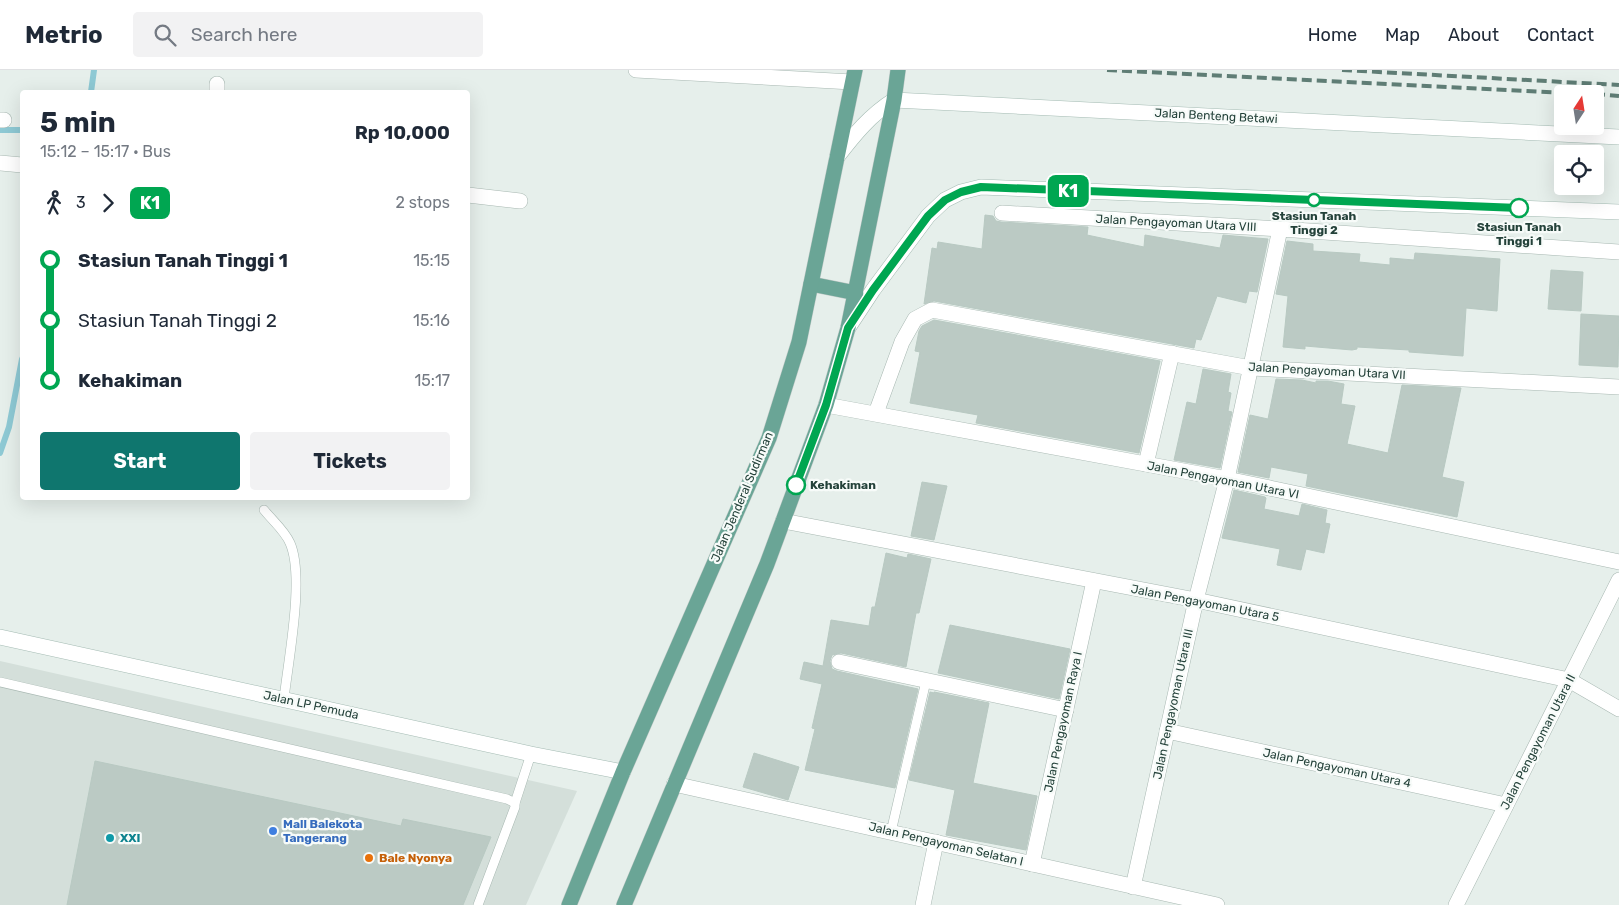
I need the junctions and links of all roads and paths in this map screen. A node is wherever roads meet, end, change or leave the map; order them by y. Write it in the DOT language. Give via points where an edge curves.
graph roads {
  1 [pos="636,70"];
  2 [pos="898,70"];
  3 [pos="854,76"];
  4 [pos="894,100"];
  5 [pos="1619,137"];
  6 [pos="837,157"];
  7 [pos="0,163"];
  8 [pos="20,166"];
  9 [pos="470,196"];
  10 [pos="520,201"];
  11 [pos="1619,212"];
  12 [pos="1002,213"];
  13 [pos="1280,229"];
  14 [pos="1619,252"];
  15 [pos="811,284"];
  16 [pos="856,293"];
  17 [pos="848,328"];
  18 [pos="1172,353"];
  19 [pos="1250,368"];
  20 [pos="1619,387"];
  21 [pos="826,405"];
  22 [pos="876,414"];
  23 [pos="1146,464"];
  24 [pos="1227,480"];
  25 [pos="264,510"];
  26 [pos="783,521"];
  27 [pos="1619,562"];
  28 [pos="1619,580"];
  29 [pos="1094,581"];
  30 [pos="1196,600"];
  31 [pos="0,637"];
  32 [pos="839,662"];
  33 [pos="1569,680"];
  34 [pos="926,681"];
  35 [pos="0,682"];
  36 [pos="284,700"];
  37 [pos="1619,709"];
  38 [pos="1066,710"];
  39 [pos="1167,731"];
  40 [pos="531,754"];
  41 [pos="623,772"];
  42 [pos="674,784"];
  43 [pos="515,803"];
  44 [pos="1506,805"];
  45 [pos="891,832"];
  46 [pos="936,842"];
  47 [pos="1032,864"];
  48 [pos="1133,886"];
  49 [pos="478,905"];
  50 [pos="569,905"];
  51 [pos="624,905"];
  52 [pos="922,905"];
  53 [pos="1217,905"];
  54 [pos="1456,905"];
  1 -- 3 [label="street"];
  2 -- 4 [label="main road"];
  3 -- 6 [label="main road, Jalan Jenderal Sudirman"];
  4 -- 5 [label="street, Jalan Benteng Betawi"];
  4 -- 6 [label="street" via="878,110 859,129"];
  4 -- 16 [label="main road"];
  6 -- 15 [label="main road, Jalan Jenderal Sudirman"];
  7 -- 8 [label="street"];
  9 -- 10 [label="street"];
  11 -- 17 [label="street" via="981,187 945,200 928,216"];
  12 -- 13 [label="street, Jalan Pengayoman Utara VIII"];
  13 -- 14 [label="street, Jalan Pengayoman Utara VIII"];
  13 -- 19 [label="street, Jalan Pengayoman Utara III"];
  15 -- 16 [label="main road"];
  15 -- 41 [label="main road, Jalan Jenderal Sudirman" via="800,342 769,438"];
  16 -- 17 [label="main road"];
  17 -- 21 [label="main road"];
  18 -- 19 [label="street, Jalan Pengayoman Utara VII"];
  18 -- 22 [label="street, Jalan Pengayoman Utara VII" via="932,310 915,319 902,342"];
  18 -- 23 [label="street"];
  19 -- 20 [label="street, Jalan Pengayoman Utara VII"];
  19 -- 24 [label="street, Jalan Pengayoman Utara III"];
  21 -- 22 [label="street, Jalan Pengayoman Utara VI"];
  21 -- 26 [label="main road"];
  22 -- 23 [label="street, Jalan Pengayoman Utara VI"];
  23 -- 24 [label="street, Jalan Pengayoman Utara VI"];
  24 -- 27 [label="street, Jalan Pengayoman Utara VI"];
  24 -- 30 [label="street, Jalan Pengayoman Utara III"];
  25 -- 36 [label="lane" via="290,542 296,564"];
  26 -- 29 [label="street, Jalan Pengayoman Utara 5"];
  26 -- 42 [label="main road"];
  28 -- 33 [label="street, Jalan Pengayoman Utara II"];
  29 -- 30 [label="street, Jalan Pengayoman Utara 5"];
  29 -- 38 [label="street, Jalan Pengayoman Raya I"];
  30 -- 33 [label="street, Jalan Pengayoman Utara 5"];
  30 -- 39 [label="street, Jalan Pengayoman Utara III"];
  31 -- 36 [label="street, Jalan LP Pemuda"];
  32 -- 34 [label="street"];
  33 -- 37 [label="street, Jalan Pengayoman Utara 5"];
  33 -- 44 [label="street, Jalan Pengayoman Utara II"];
  34 -- 38 [label="street"];
  34 -- 45 [label="lane"];
  35 -- 43 [label="lane"];
  36 -- 40 [label="street, Jalan LP Pemuda"];
  38 -- 47 [label="street, Jalan Pengayoman Raya I"];
  39 -- 44 [label="street, Jalan Pengayoman Utara 4"];
  39 -- 48 [label="street, Jalan Pengayoman Utara III"];
  40 -- 41 [label="street, Jalan LP Pemuda"];
  40 -- 43 [label="lane"];
  41 -- 50 [label="main road, Jalan Jenderal Sudirman"];
  42 -- 45 [label="street, Jalan Pengayoman Selatan I"];
  42 -- 51 [label="main road"];
  43 -- 49 [label="lane"];
  44 -- 54 [label="street, Jalan Pengayoman Utara II"];
  45 -- 46 [label="street, Jalan Pengayoman Selatan I"];
  46 -- 47 [label="street, Jalan Pengayoman Selatan I"];
  46 -- 52 [label="street"];
  47 -- 48 [label="street, Jalan Pengayoman Selatan I"];
  48 -- 53 [label="street, Jalan Pengayoman Selatan I"];
}
